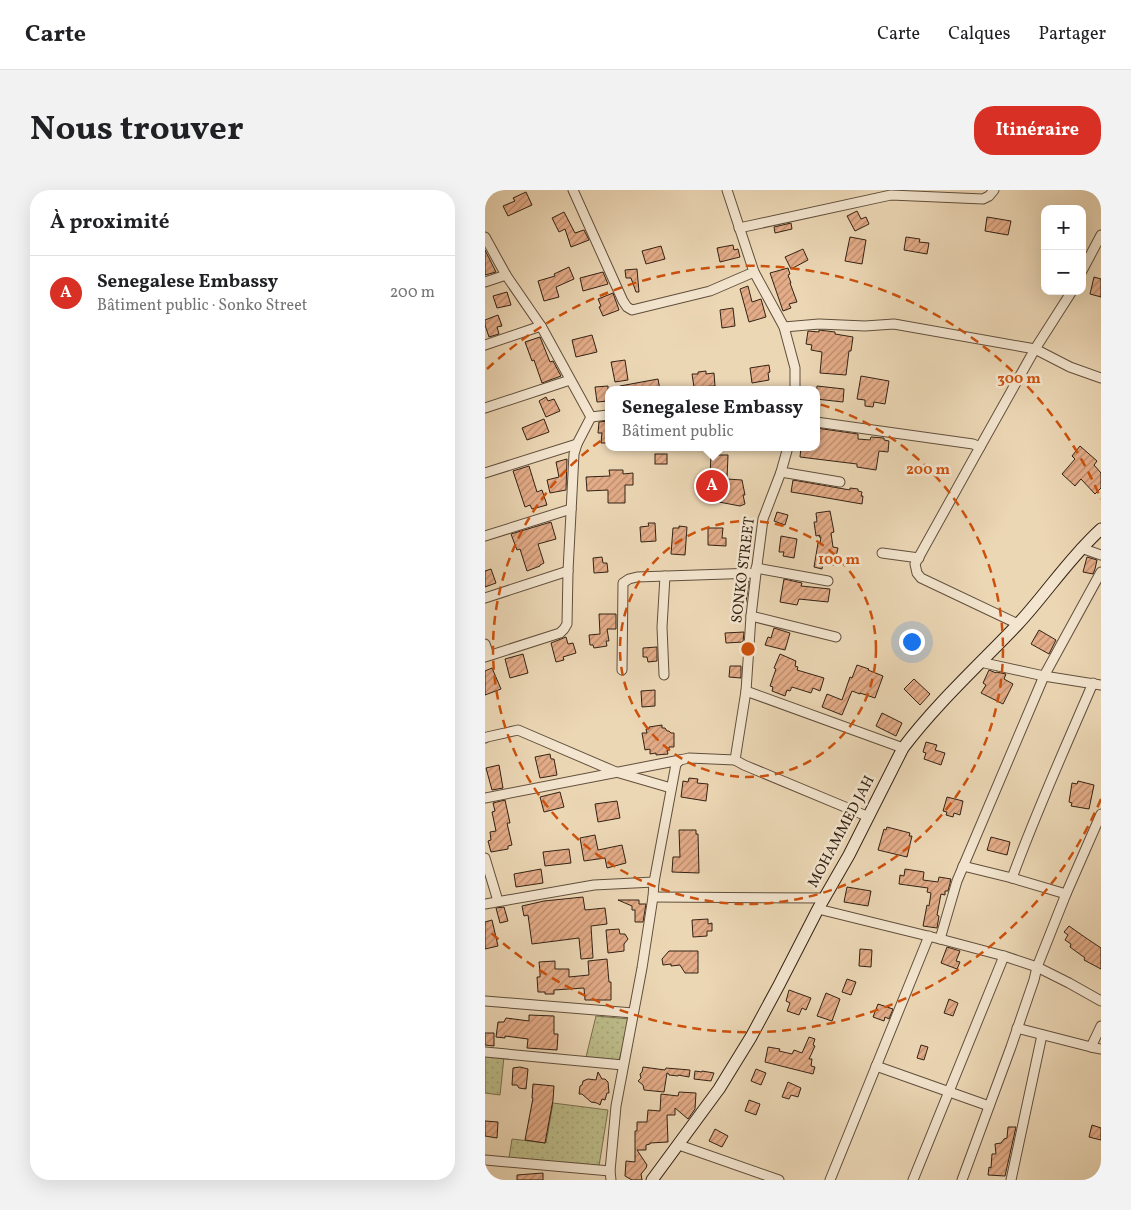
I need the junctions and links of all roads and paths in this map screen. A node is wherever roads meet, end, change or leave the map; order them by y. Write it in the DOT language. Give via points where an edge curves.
graph roads {
  1 [pos="727,190"];
  2 [pos="994,190"];
  3 [pos="576,191"];
  4 [pos="891,193"];
  5 [pos="739,228"];
  6 [pos="1101,235"];
  7 [pos="485,237"];
  8 [pos="1086,263"];
  9 [pos="754,272"];
  10 [pos="506,275"];
  11 [pos="485,282"];
  12 [pos="1069,295"];
  13 [pos="541,326"];
  14 [pos="784,328"];
  15 [pos="485,345"];
  16 [pos="1035,349"];
  17 [pos="1101,378"];
  18 [pos="570,380"];
  19 [pos="795,386"];
  20 [pos="485,408"];
  21 [pos="605,415"];
  22 [pos="591,417"];
  23 [pos="820,423"];
  24 [pos="577,444"];
  25 [pos="980,447"];
  26 [pos="787,451"];
  27 [pos="485,472"];
  28 [pos="781,472"];
  29 [pos="840,482"];
  30 [pos="571,509"];
  31 [pos="1101,529"];
  32 [pos="485,536"];
  33 [pos="1081,548"];
  34 [pos="882,553"];
  35 [pos="1101,555"];
  36 [pos="919,558"];
  37 [pos="756,570"];
  38 [pos="568,571"];
  39 [pos="1101,572"];
  40 [pos="665,576"];
  41 [pos="828,581"];
  42 [pos="485,598"];
  43 [pos="751,616"];
  44 [pos="1018,624"];
  45 [pos="836,637"];
  46 [pos="485,644"];
  47 [pos="487,656"];
  48 [pos="980,662"];
  49 [pos="622,670"];
  50 [pos="664,675"];
  51 [pos="1044,676"];
  52 [pos="1097,684"];
  53 [pos="746,691"];
  54 [pos="485,738"];
  55 [pos="903,748"];
  56 [pos="680,760"];
  57 [pos="735,760"];
  58 [pos="618,772"];
  59 [pos="671,788"];
  60 [pos="485,798"];
  61 [pos="1101,814"];
  62 [pos="869,817"];
  63 [pos="485,858"];
  64 [pos="963,866"];
  65 [pos="1012,878"];
  66 [pos="654,882"];
  67 [pos="1066,894"];
  68 [pos="653,897"];
  69 [pos="825,898"];
  70 [pos="498,901"];
  71 [pos="485,904"];
  72 [pos="818,909"];
  73 [pos="929,936"];
  74 [pos="940,939"];
  75 [pos="1004,956"];
  76 [pos="1037,967"];
  77 [pos="485,1001"];
  78 [pos="1101,1001"];
  79 [pos="633,1013"];
  80 [pos="1101,1026"];
  81 [pos="1017,1028"];
  82 [pos="1042,1035"];
  83 [pos="1096,1048"];
  84 [pos="485,1052"];
  85 [pos="623,1065"];
  86 [pos="876,1066"];
  87 [pos="949,1092"];
  88 [pos="989,1106"];
  89 [pos="679,1145"];
  90 [pos="485,1160"];
  91 [pos="611,1176"];
  92 [pos="652,1180"];
  93 [pos="779,1180"];
  94 [pos="830,1180"];
  95 [pos="913,1180"];
  96 [pos="961,1180"];
  97 [pos="1011,1180"];
  1 -- 5 [label="street"];
  2 -- 4 [label="street" via="983,199"];
  3 -- 9 [label="street" via="627,308 632,310 710,291"];
  4 -- 5 [label="street"];
  5 -- 9 [label="street"];
  6 -- 8 [label="street"];
  7 -- 10 [label="street"];
  9 -- 14 [label="street"];
  10 -- 11 [label="street"];
  10 -- 13 [label="street"];
  12 -- 16 [label="street"];
  13 -- 15 [label="street"];
  13 -- 18 [label="street"];
  14 -- 16 [label="street" via="819,324 894,324"];
  14 -- 19 [label="street" via="795,368"];
  16 -- 17 [label="street"];
  16 -- 25 [label="street"];
  18 -- 20 [label="street"];
  18 -- 22 [label="street"];
  21 -- 22 [label="street"];
  22 -- 24 [label="street"];
  23 -- 25 [label="street"];
  24 -- 27 [label="street"];
  24 -- 30 [label="street"];
  25 -- 36 [label="street"];
  26 -- 28 [label="street, SONKO STREET"];
  28 -- 29 [label="street"];
  28 -- 37 [label="street, SONKO STREET" via="763,519"];
  30 -- 32 [label="street"];
  30 -- 38 [label="street"];
  31 -- 33 [label="street, MOHAMMED JAH"];
  33 -- 35 [label="street"];
  33 -- 44 [label="street, MOHAMMED JAH"];
  34 -- 36 [label="street"];
  36 -- 44 [label="street" via="915,564 921,578"];
  37 -- 40 [label="street"];
  37 -- 41 [label="street"];
  37 -- 43 [label="street, SONKO STREET"];
  38 -- 42 [label="street"];
  38 -- 47 [label="street" via="567,624 564,630"];
  39 -- 51 [label="street"];
  40 -- 49 [label="street" via="629,578 623,583"];
  40 -- 50 [label="street"];
  43 -- 45 [label="street"];
  43 -- 53 [label="street, SONKO STREET"];
  44 -- 48 [label="street, MOHAMMED JAH"];
  46 -- 47 [label="street"];
  48 -- 51 [label="street"];
  48 -- 55 [label="street, MOHAMMED JAH"];
  51 -- 52 [label="street"];
  51 -- 64 [label="street"];
  52 -- 65 [label="street" via="1045,794"];
  53 -- 55 [label="street"];
  53 -- 57 [label="street, SONKO STREET"];
  54 -- 58 [label="street" via="518,730"];
  55 -- 62 [label="street, MOHAMMED JAH"];
  56 -- 57 [label="street"];
  56 -- 58 [label="street"];
  56 -- 59 [label="street" via="676,764"];
  57 -- 62 [label="street"];
  58 -- 59 [label="street"];
  58 -- 60 [label="street"];
  59 -- 66 [label="street"];
  61 -- 67 [label="street"];
  62 -- 69 [label="street, MOHAMMED JAH"];
  63 -- 70 [label="street"];
  64 -- 65 [label="street"];
  64 -- 74 [label="street"];
  65 -- 67 [label="street"];
  66 -- 68 [label="street"];
  66 -- 70 [label="street" via="594,884"];
  67 -- 76 [label="street"];
  68 -- 69 [label="street"];
  68 -- 79 [label="street"];
  69 -- 72 [label="street, MOHAMMED JAH"];
  70 -- 71 [label="street"];
  72 -- 73 [label="street"];
  72 -- 89 [label="street, MOHAMMED JAH" via="751,1037"];
  73 -- 74 [label="street"];
  73 -- 86 [label="street"];
  74 -- 75 [label="street"];
  75 -- 76 [label="street"];
  75 -- 87 [label="street"];
  76 -- 78 [label="street"];
  76 -- 81 [label="street"];
  77 -- 79 [label="street"];
  79 -- 85 [label="street"];
  80 -- 83 [label="street"];
  81 -- 82 [label="street"];
  81 -- 88 [label="street"];
  82 -- 83 [label="street"];
  82 -- 97 [label="street"];
  84 -- 85 [label="street"];
  85 -- 91 [label="street" via="616,1106"];
  86 -- 87 [label="street"];
  86 -- 94 [label="street"];
  87 -- 88 [label="street"];
  87 -- 95 [label="street"];
  88 -- 96 [label="street"];
  89 -- 92 [label="street, MOHAMMED JAH"];
  89 -- 93 [label="street"];
  90 -- 91 [label="street"];
}
